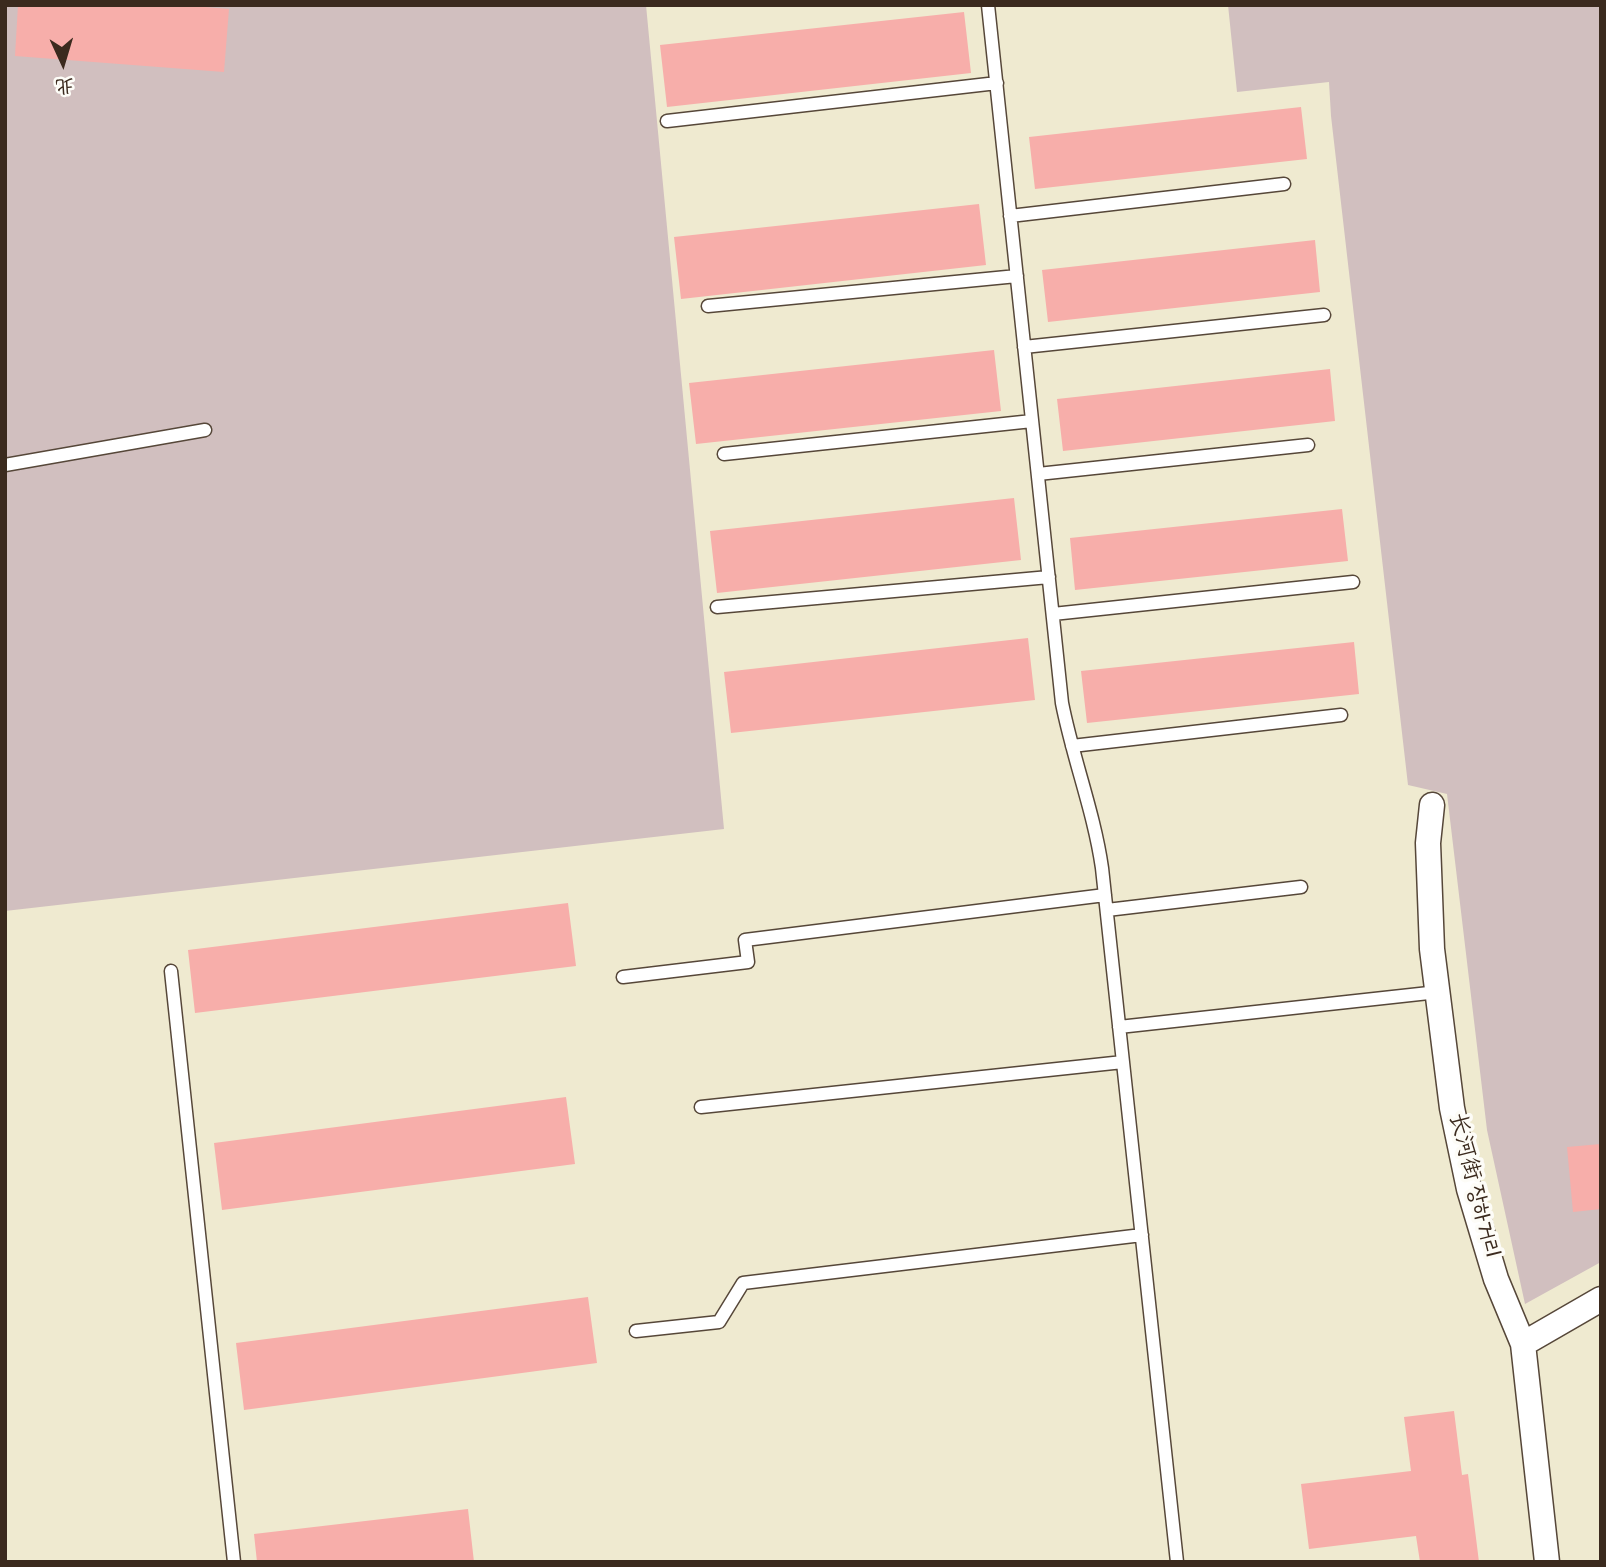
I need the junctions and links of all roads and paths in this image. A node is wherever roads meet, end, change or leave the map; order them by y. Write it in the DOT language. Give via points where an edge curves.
graph roads {
  1 [pos="988,5"];
  2 [pos="997,83"];
  3 [pos="667,121"];
  4 [pos="1284,184"];
  5 [pos="1010,216"];
  6 [pos="1017,276"];
  7 [pos="708,306"];
  8 [pos="1324,315"];
  9 [pos="1024,347"];
  10 [pos="1032,421"];
  11 [pos="205,430"];
  12 [pos="1308,445"];
  13 [pos="724,454"];
  14 [pos="5,465"];
  15 [pos="1038,474"];
  16 [pos="1049,577"];
  17 [pos="1353,582"];
  18 [pos="717,607"];
  19 [pos="1053,614"];
  20 [pos="1341,715"];
  21 [pos="1072,746"];
  22 [pos="1432,805"];
  23 [pos="1301,887"];
  24 [pos="1105,895"];
  25 [pos="1107,910"];
  26 [pos="171,971"];
  27 [pos="623,977"];
  28 [pos="1438,992"];
  29 [pos="1119,1027"];
  30 [pos="1123,1062"];
  31 [pos="701,1107"];
  32 [pos="1142,1235"];
  33 [pos="1601,1299"];
  34 [pos="636,1331"];
  35 [pos="1523,1344"];
  36 [pos="234,1562"];
  37 [pos="1177,1562"];
  38 [pos="1547,1562"];
  1 -- 2 [label="lane"];
  2 -- 3 [label="lane"];
  2 -- 5 [label="lane"];
  4 -- 5 [label="lane"];
  5 -- 6 [label="lane"];
  6 -- 7 [label="lane"];
  6 -- 9 [label="lane"];
  8 -- 9 [label="lane"];
  9 -- 10 [label="lane"];
  10 -- 13 [label="lane"];
  10 -- 15 [label="lane"];
  11 -- 14 [label="lane"];
  12 -- 15 [label="lane"];
  15 -- 16 [label="lane"];
  16 -- 18 [label="lane"];
  16 -- 19 [label="lane"];
  17 -- 19 [label="lane"];
  19 -- 21 [label="lane" via="1062,703"];
  20 -- 21 [label="lane"];
  21 -- 24 [label="lane" via="1098,835"];
  22 -- 28 [label="street, 长河街 장하거리" via="1428,843"];
  23 -- 25 [label="lane"];
  24 -- 25 [label="lane"];
  24 -- 27 [label="lane" via="745,940 748,962"];
  25 -- 29 [label="lane"];
  26 -- 36 [label="lane"];
  28 -- 29 [label="lane"];
  28 -- 35 [label="street, 长河街 장하거리" via="1452,1108 1469,1189 1496,1279"];
  29 -- 30 [label="lane"];
  30 -- 31 [label="lane"];
  30 -- 32 [label="lane"];
  32 -- 34 [label="lane" via="743,1283 719,1322"];
  32 -- 37 [label="lane"];
  33 -- 35 [label="street"];
  35 -- 38 [label="street, 长河街 장하거리"];
}
